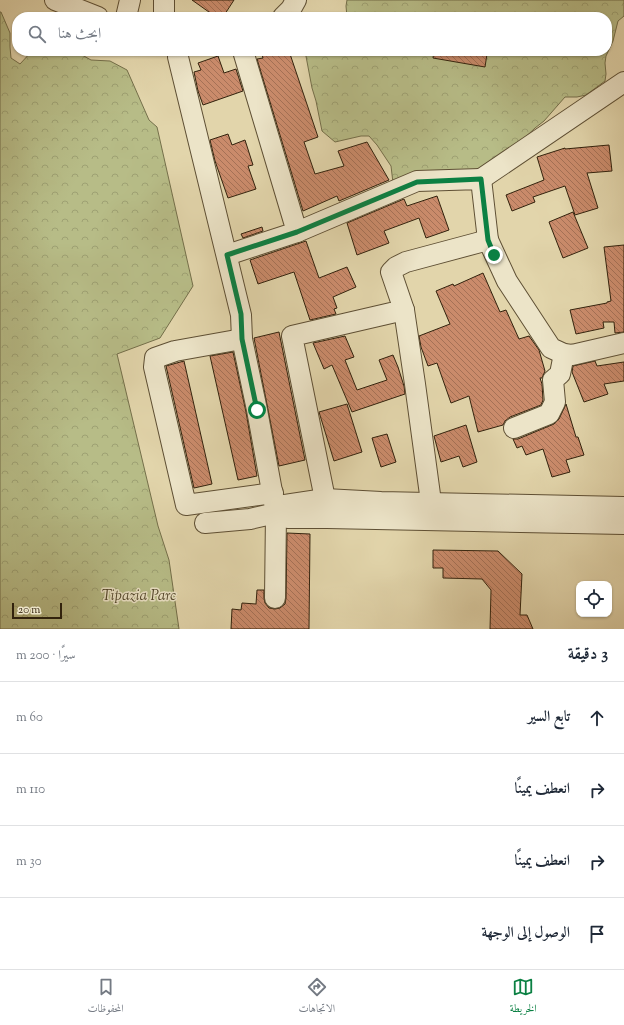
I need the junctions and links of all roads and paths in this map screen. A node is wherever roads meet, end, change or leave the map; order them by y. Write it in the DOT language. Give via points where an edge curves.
graph roads {
  1 [pos="55,0"];
  2 [pos="130,0"];
  3 [pos="164,0"];
  4 [pos="296,0"];
  5 [pos="85,12"];
  6 [pos="127,12"];
  7 [pos="164,12"];
  8 [pos="288,12"];
  9 [pos="178,56"];
  10 [pos="244,56"];
  11 [pos="624,82"];
  12 [pos="481,179"];
  13 [pos="297,232"];
  14 [pos="488,240"];
  15 [pos="227,255"];
  16 [pos="404,310"];
  17 [pos="242,339"];
  18 [pos="624,343"];
  19 [pos="564,354"];
  20 [pos="514,428"];
  21 [pos="273,493"];
  22 [pos="325,499"];
  23 [pos="431,502"];
  24 [pos="624,507"];
  25 [pos="276,514"];
  26 [pos="205,523"];
  27 [pos="624,524"];
  28 [pos="275,598"];
  1 -- 5 [label="street"];
  2 -- 6 [label="street"];
  3 -- 7 [label="street"];
  4 -- 8 [label="street"];
  9 -- 15 [label="street"];
  10 -- 13 [label="street"];
  11 -- 12 [label="street"];
  12 -- 13 [label="street" via="417,182"];
  12 -- 14 [label="street"];
  13 -- 15 [label="street"];
  14 -- 16 [label="street" via="396,267 391,272"];
  14 -- 19 [label="street" via="507,281 551,348"];
  15 -- 17 [label="street" via="241,314"];
  16 -- 22 [label="street" via="292,336"];
  16 -- 23 [label="street"];
  17 -- 21 [label="street"];
  17 -- 21 [label="street" via="175,351 156,358 154,367 186,505"];
  18 -- 19 [label="street" via="572,355"];
  19 -- 20 [label="street" via="560,374 553,380 555,402 549,414"];
  21 -- 25 [label="street"];
  22 -- 23 [label="street"];
  22 -- 25 [label="street" via="285,506"];
  23 -- 24 [label="street"];
  25 -- 26 [label="street"];
  25 -- 27 [label="street" via="288,518"];
  25 -- 28 [label="street"];
}
